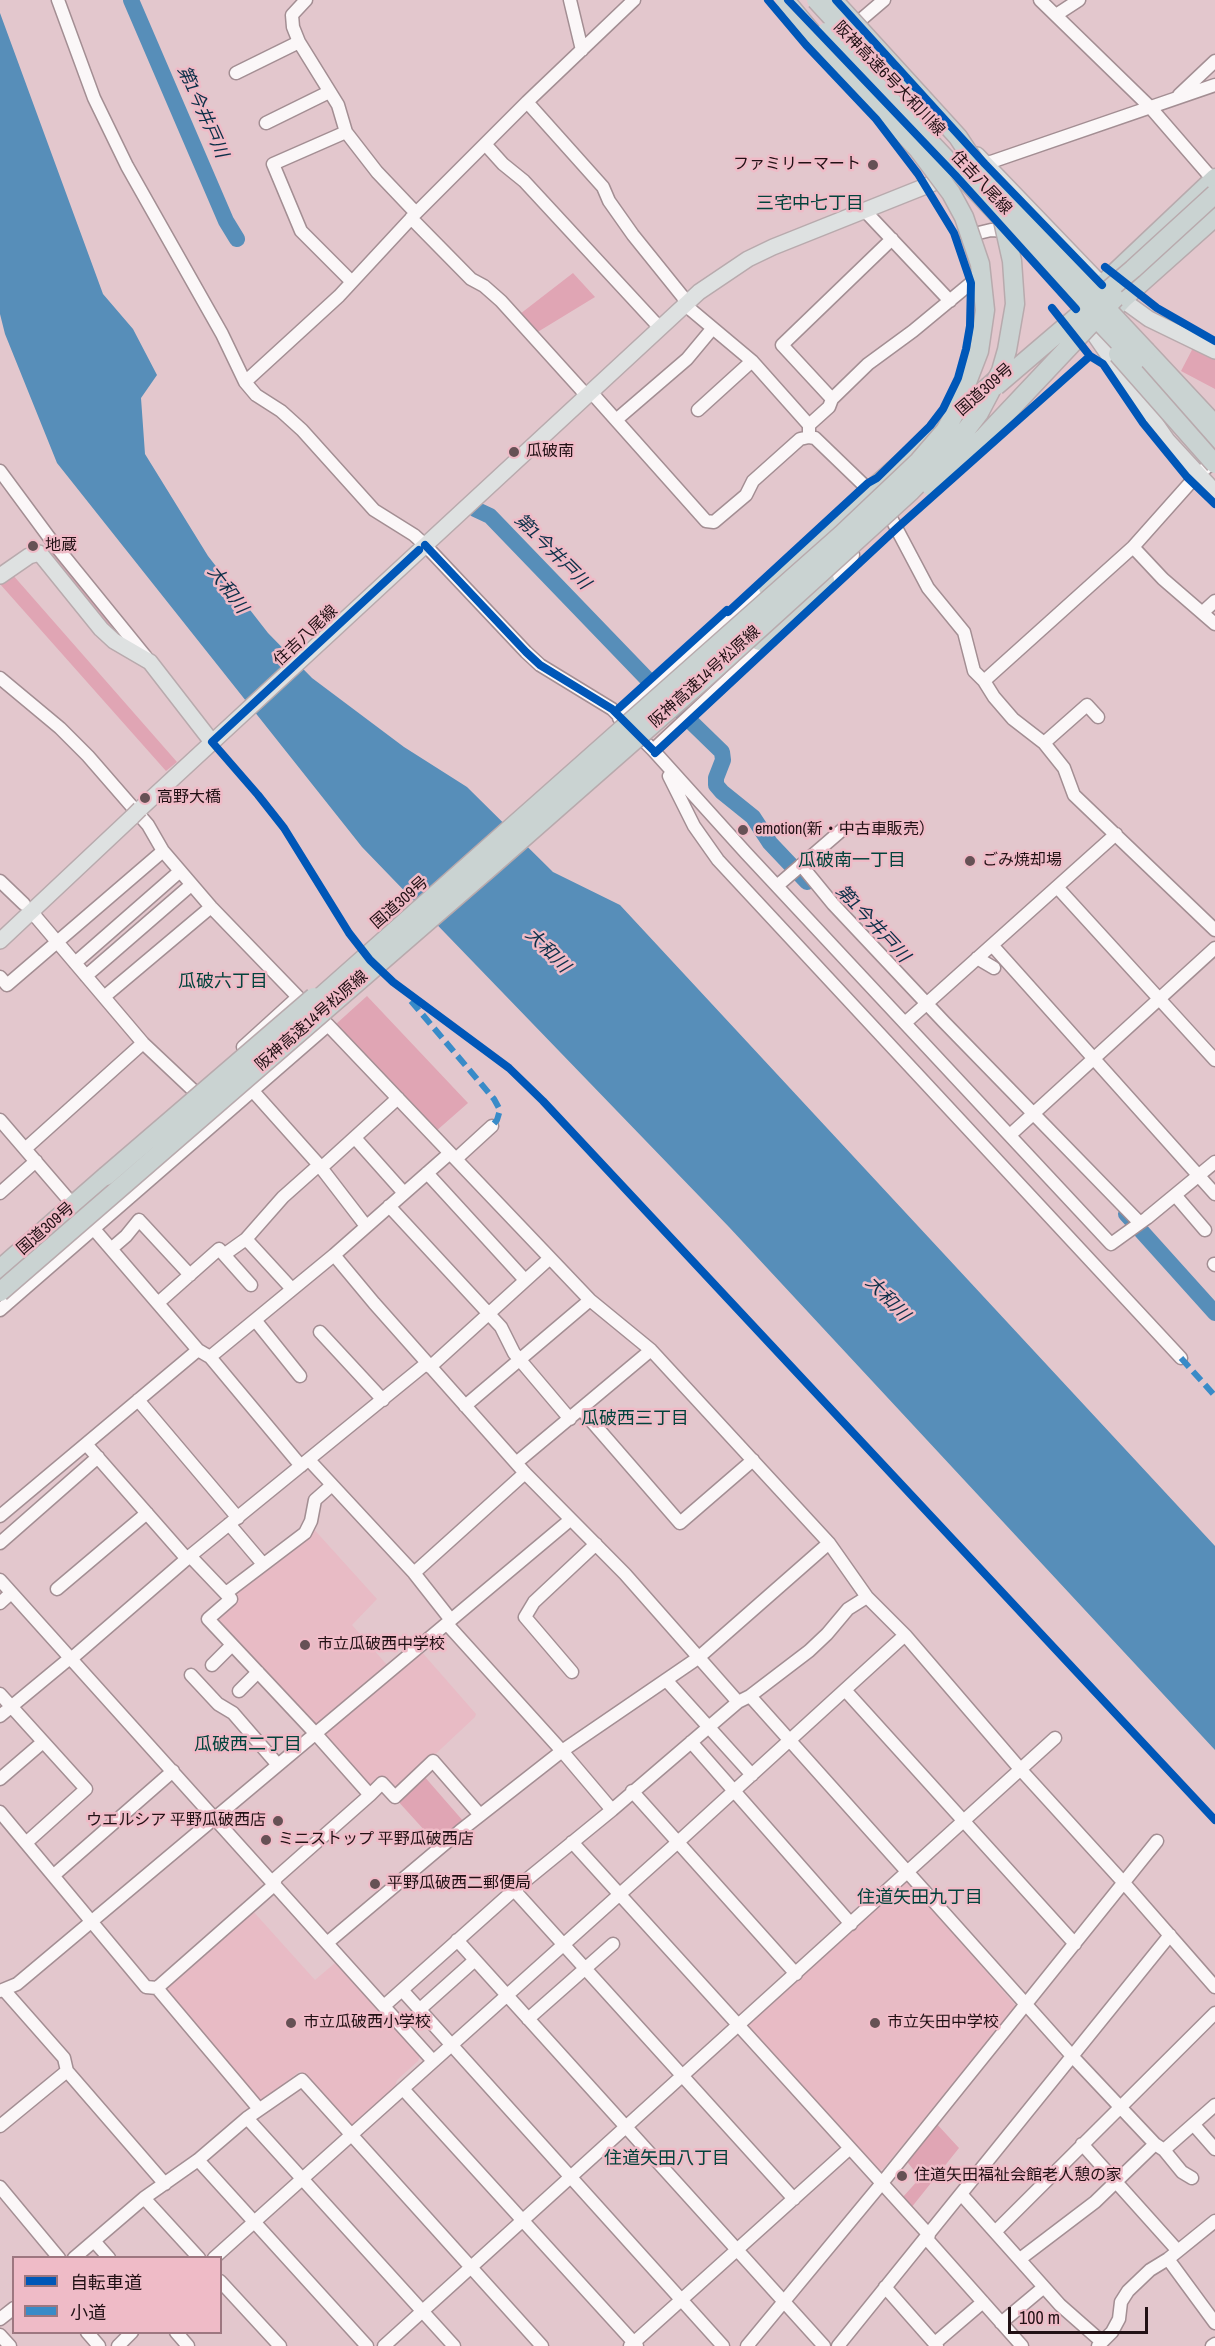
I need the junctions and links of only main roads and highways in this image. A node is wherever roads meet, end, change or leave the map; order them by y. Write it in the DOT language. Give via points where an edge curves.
graph roads {
  1 [pos="786,0"];
  2 [pos="795,0"];
  3 [pos="816,0"];
  4 [pos="834,0"];
  5 [pos="985,164"];
  6 [pos="954,170"];
  7 [pos="1214,183"];
  8 [pos="1215,205"];
  9 [pos="1215,217"];
  10 [pos="1102,285"];
  11 [pos="1123,299"];
  12 [pos="1076,309"];
  13 [pos="1093,331"];
  14 [pos="1215,351"];
  15 [pos="1181,388"];
  16 [pos="1215,415"];
  17 [pos="1215,425"];
  18 [pos="1215,446"];
  19 [pos="1215,463"];
  20 [pos="1215,492"];
  21 [pos="1,575"];
  22 [pos="703,680"];
  23 [pos="214,740"];
  24 [pos="569,778"];
  25 [pos="0,941"];
  26 [pos="0,1269"];
  27 [pos="0,1276"];
  28 [pos="0,1292"];
  29 [pos="0,1300"];
  1 -- 6 [label="main road, 住吉八尾線"];
  1 -- 24 [label="highway, 阪神高速14号松原線, bridge" via="834,60 918,149 951,193 981,264 985,310 979,351 956,411 945,431 919,461"];
  2 -- 6 [label="highway, 阪神高速6号大和川線, bridge"];
  3 -- 15 [label="highway, 阪神高速6号大和川線, bridge"];
  4 -- 5 [label="main road, 住吉八尾線"];
  4 -- 22 [label="highway, 阪神高速14号松原線, bridge" via="942,118 983,175 1009,240 1014,282 1012,327 1001,371 990,394 949,452"];
  5 -- 6 [label="main road, 住吉八尾線"];
  5 -- 10 [label="main road, 住吉八尾線"];
  6 -- 12 [label="main road, 住吉八尾線"];
  6 -- 18 [label="highway, 阪神高速6号大和川線, bridge"];
  6 -- 19 [label="highway, bridge"];
  6 -- 23 [label="main road, 住吉八尾線" via="764,251 685,303"];
  7 -- 10 [label="highway, 国道309号"];
  7 -- 24 [label="highway, bridge" via="1124,276 682,662 623,718"];
  8 -- 22 [label="highway, bridge" via="1113,300 954,466"];
  9 -- 11 [label="highway, 国道309号"];
  10 -- 11 [label="main road, 住吉八尾線"];
  10 -- 12 [label="highway, 国道309号"];
  11 -- 13 [label="highway, 国道309号"];
  11 -- 14 [label="main road, 住吉八尾線" via="1149,319"];
  12 -- 13 [label="main road, 住吉八尾線"];
  12 -- 26 [label="highway, 国道309号, bridge" via="869,490 775,583 515,821 228,1073 71,1202"];
  13 -- 20 [label="main road, 住吉八尾線" via="1167,440"];
  13 -- 29 [label="highway, 国道309号" via="799,606 651,738"];
  15 -- 16 [label="highway"];
  15 -- 17 [label="highway, 阪神高速6号大和川線"];
  21 -- 23 [label="main road" via="39,553 101,629 150,662"];
  22 -- 28 [label="highway, 阪神高速14号松原線, bridge"];
  23 -- 25 [label="main road, 住吉八尾線"];
  24 -- 27 [label="highway, 阪神高速14号松原線, bridge"];
}
